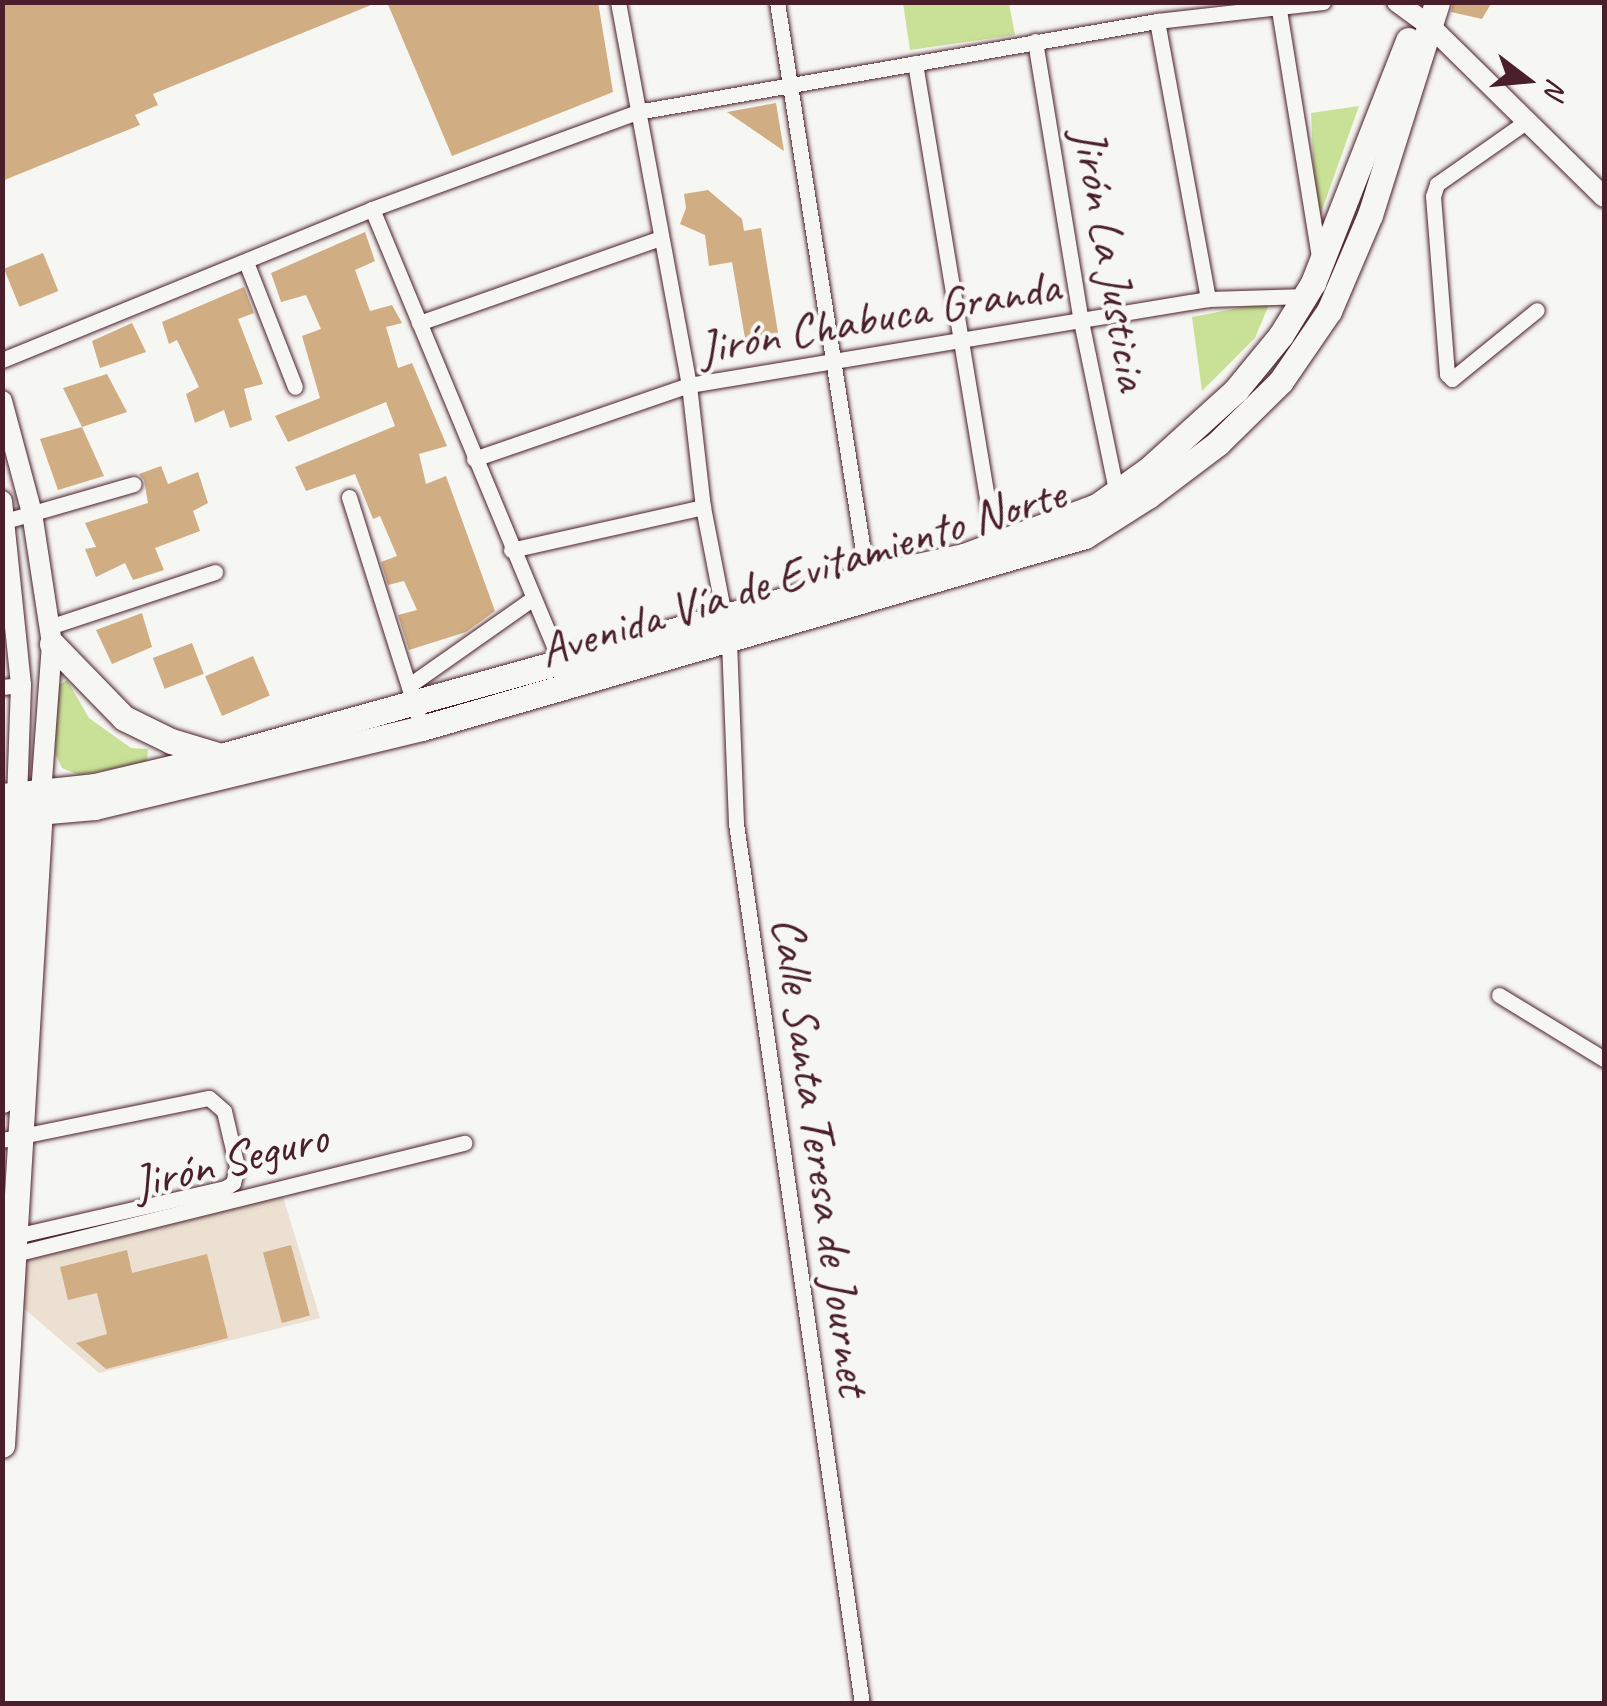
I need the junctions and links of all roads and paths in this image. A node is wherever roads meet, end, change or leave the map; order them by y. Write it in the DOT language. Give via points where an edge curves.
graph roads {
  1 [pos="618,2"];
  2 [pos="776,2"];
  3 [pos="1323,2"];
  4 [pos="1279,10"];
  5 [pos="1421,10"];
  6 [pos="1157,21"];
  7 [pos="1034,41"];
  8 [pos="915,63"];
  9 [pos="791,85"];
  10 [pos="637,112"];
  11 [pos="1527,121"];
  12 [pos="1604,197"];
  13 [pos="372,208"];
  14 [pos="661,238"];
  15 [pos="246,262"];
  16 [pos="1320,264"];
  17 [pos="1306,296"];
  18 [pos="1208,299"];
  19 [pos="1537,310"];
  20 [pos="1081,320"];
  21 [pos="418,323"];
  22 [pos="960,341"];
  23 [pos="2,360"];
  24 [pos="834,363"];
  25 [pos="689,385"];
  26 [pos="295,387"];
  27 [pos="2,402"];
  28 [pos="474,458"];
  29 [pos="134,484"];
  30 [pos="1116,490"];
  31 [pos="349,498"];
  32 [pos="703,507"];
  33 [pos="32,514"];
  34 [pos="4,515"];
  35 [pos="995,545"];
  36 [pos="511,550"];
  37 [pos="215,572"];
  38 [pos="867,578"];
  39 [pos="532,599"];
  40 [pos="727,630"];
  41 [pos="51,636"];
  42 [pos="561,662"];
  43 [pos="12,686"];
  44 [pos="413,693"];
  45 [pos="422,728"];
  46 [pos="221,756"];
  47 [pos="20,805"];
  48 [pos="1499,995"];
  49 [pos="1604,1059"];
  50 [pos="2,1100"];
  51 [pos="13,1139"];
  52 [pos="465,1142"];
  53 [pos="15,1245"];
  54 [pos="5,1335"];
  55 [pos="2,1445"];
  56 [pos="862,1704"];
  1 -- 10 [label="street, Calle Santa Teresa de Journet"];
  2 -- 9 [label="street"];
  3 -- 4 [label="street"];
  4 -- 6 [label="street"];
  4 -- 16 [label="street"];
  5 -- 11 [label="street"];
  5 -- 16 [label="main road, Avenida Vía de Evitamiento Norte"];
  5 -- 40 [label="main road, Avenida Vía de Evitamiento Norte" via="1370,215 1329,312 1280,381 1218,443 1084,536"];
  6 -- 7 [label="street"];
  6 -- 18 [label="street"];
  7 -- 8 [label="street"];
  7 -- 20 [label="street, Jirón La Justicia"];
  8 -- 9 [label="street"];
  8 -- 22 [label="street"];
  9 -- 10 [label="street"];
  9 -- 24 [label="street"];
  10 -- 13 [label="street"];
  10 -- 14 [label="street, Calle Santa Teresa de Journet"];
  11 -- 12 [label="street"];
  11 -- 19 [label="street" via="1438,184 1433,196 1447,374 1452,379"];
  13 -- 15 [label="street"];
  13 -- 21 [label="street"];
  14 -- 21 [label="street"];
  14 -- 25 [label="street, Calle Santa Teresa de Journet"];
  15 -- 23 [label="street"];
  15 -- 26 [label="street"];
  16 -- 17 [label="main road, Avenida Vía de Evitamiento Norte"];
  17 -- 18 [label="street, Jirón Chabuca Granda"];
  17 -- 30 [label="main road, Avenida Vía de Evitamiento Norte" via="1236,390"];
  18 -- 20 [label="street, Jirón Chabuca Granda"];
  20 -- 22 [label="street, Jirón Chabuca Granda"];
  20 -- 30 [label="street, Jirón La Justicia"];
  21 -- 28 [label="street"];
  22 -- 24 [label="street, Jirón Chabuca Granda"];
  22 -- 35 [label="street"];
  24 -- 25 [label="street, Jirón Chabuca Granda"];
  24 -- 38 [label="street"];
  25 -- 28 [label="street, Jirón Chabuca Granda"];
  25 -- 32 [label="street, Calle Santa Teresa de Journet"];
  27 -- 33 [label="street"];
  28 -- 36 [label="street"];
  29 -- 33 [label="street"];
  30 -- 35 [label="main road, Avenida Vía de Evitamiento Norte" via="1097,506"];
  31 -- 44 [label="street"];
  32 -- 36 [label="street"];
  32 -- 40 [label="street, Calle Santa Teresa de Journet"];
  33 -- 34 [label="street"];
  33 -- 41 [label="street"];
  34 -- 43 [label="street"];
  35 -- 38 [label="main road, Avenida Vía de Evitamiento Norte"];
  36 -- 39 [label="street"];
  37 -- 41 [label="street"];
  38 -- 40 [label="main road, Avenida Vía de Evitamiento Norte"];
  39 -- 42 [label="street"];
  39 -- 44 [label="street"];
  40 -- 42 [label="main road, Avenida Vía de Evitamiento Norte"];
  40 -- 45 [label="main road, Avenida Vía de Evitamiento Norte"];
  40 -- 56 [label="street, Calle Santa Teresa de Journet" via="736,823"];
  41 -- 46 [label="main road" via="124,718"];
  41 -- 47 [label="street"];
  42 -- 44 [label="main road, Avenida Vía de Evitamiento Norte"];
  43 -- 47 [label="street"];
  44 -- 45 [label="street"];
  44 -- 46 [label="main road, Avenida Vía de Evitamiento Norte"];
  45 -- 47 [label="main road, Avenida Vía de Evitamiento Norte" via="95,807"];
  46 -- 47 [label="main road, Avenida Vía de Evitamiento Norte"];
  47 -- 50 [label="main road"];
  47 -- 51 [label="main road"];
  48 -- 49 [label="street"];
  51 -- 53 [label="main road"];
  51 -- 53 [label="street" via="208,1098 224,1110 237,1167 225,1188"];
  52 -- 53 [label="street, Jirón Seguro"];
  53 -- 54 [label="main road"];
  54 -- 55 [label="main road"];
}
